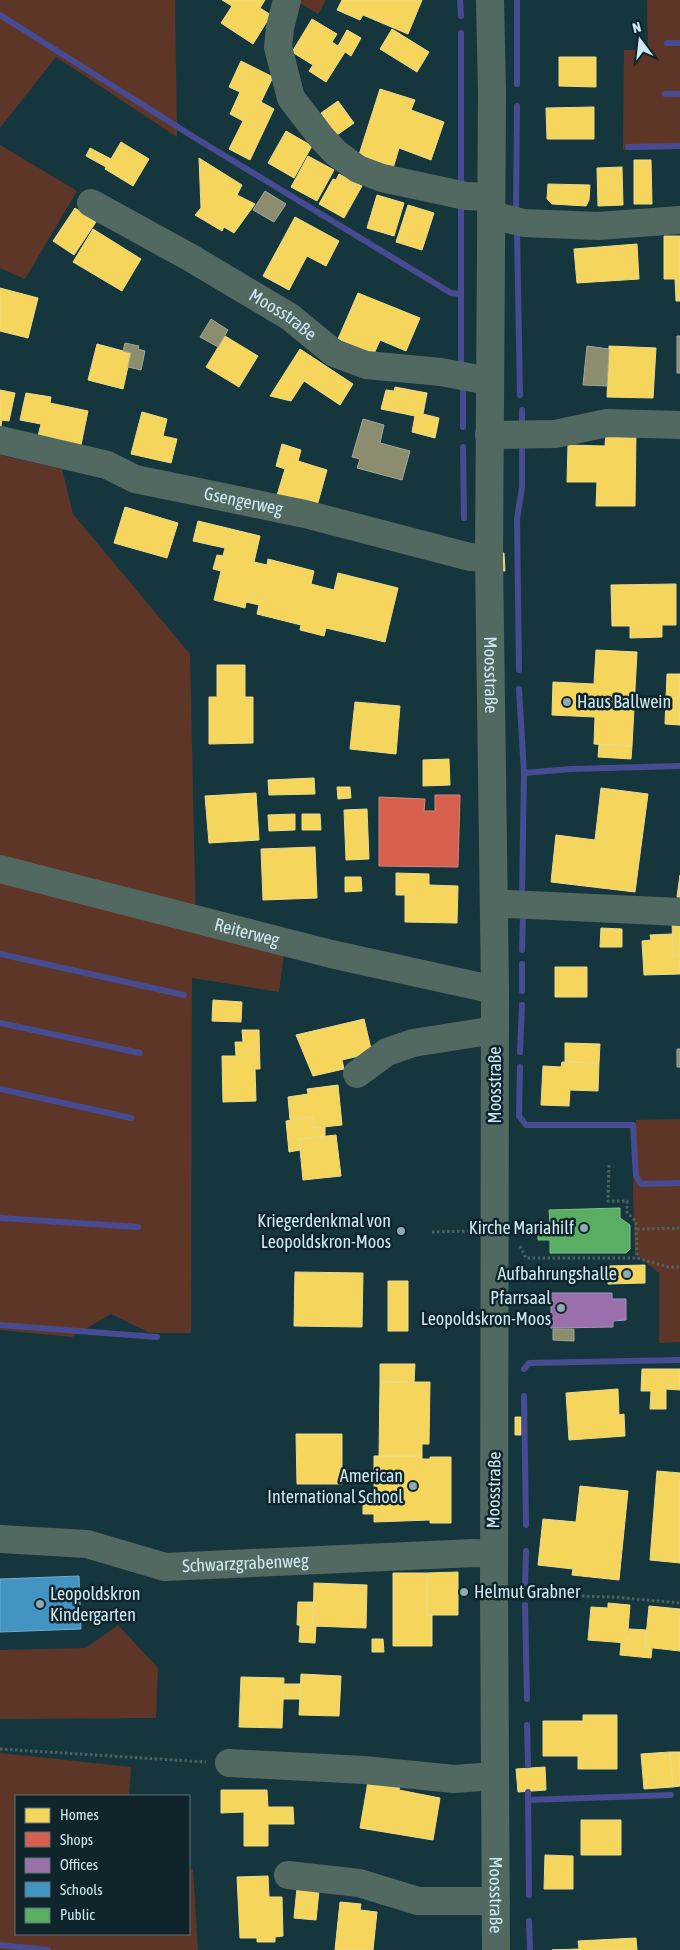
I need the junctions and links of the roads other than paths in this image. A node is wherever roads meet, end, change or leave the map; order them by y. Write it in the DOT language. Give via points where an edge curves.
graph roads {
  1 [pos="287,0"];
  2 [pos="490,0"];
  3 [pos="91,203"];
  4 [pos="491,206"];
  5 [pos="680,220"];
  6 [pos="489,381"];
  7 [pos="680,425"];
  8 [pos="490,435"];
  9 [pos="0,440"];
  10 [pos="489,558"];
  11 [pos="0,869"];
  12 [pos="494,906"];
  13 [pos="680,912"];
  14 [pos="495,990"];
  15 [pos="496,1030"];
  16 [pos="357,1074"];
  17 [pos="0,1539"];
  18 [pos="494,1554"];
  19 [pos="229,1763"];
  20 [pos="495,1776"];
  21 [pos="288,1875"];
  22 [pos="496,1901"];
  23 [pos="496,1950"];
  1 -- 4 [label="street" via="278,47 291,98 321,137 358,169 382,178 466,196"];
  2 -- 4 [label="street, Moosstraße"];
  3 -- 6 [label="street, Moosstraße" via="290,317 334,353 366,364"];
  4 -- 5 [label="street" via="524,223 598,226"];
  4 -- 6 [label="street, Moosstraße"];
  6 -- 8 [label="street, Moosstraße"];
  7 -- 8 [label="street" via="607,423 555,434"];
  8 -- 10 [label="street, Moosstraße"];
  9 -- 10 [label="street, Gsengerweg" via="107,465 135,479 305,514 470,557"];
  10 -- 12 [label="street, Moosstraße"];
  11 -- 14 [label="street, Reiterweg" via="331,954"];
  12 -- 13 [label="street"];
  12 -- 14 [label="street, Moosstraße"];
  14 -- 15 [label="street, Moosstraße"];
  15 -- 16 [label="street, Moosstraße" via="414,1043 387,1052"];
  15 -- 18 [label="street, Moosstraße"];
  17 -- 18 [label="street, Schwarzgrabenweg" via="87,1544 165,1567"];
  18 -- 20 [label="street, Moosstraße"];
  19 -- 20 [label="street" via="364,1770 454,1779"];
  20 -- 22 [label="street, Moosstraße"];
  21 -- 22 [label="street" via="360,1883 418,1902"];
  22 -- 23 [label="street, Moosstraße"];
}
